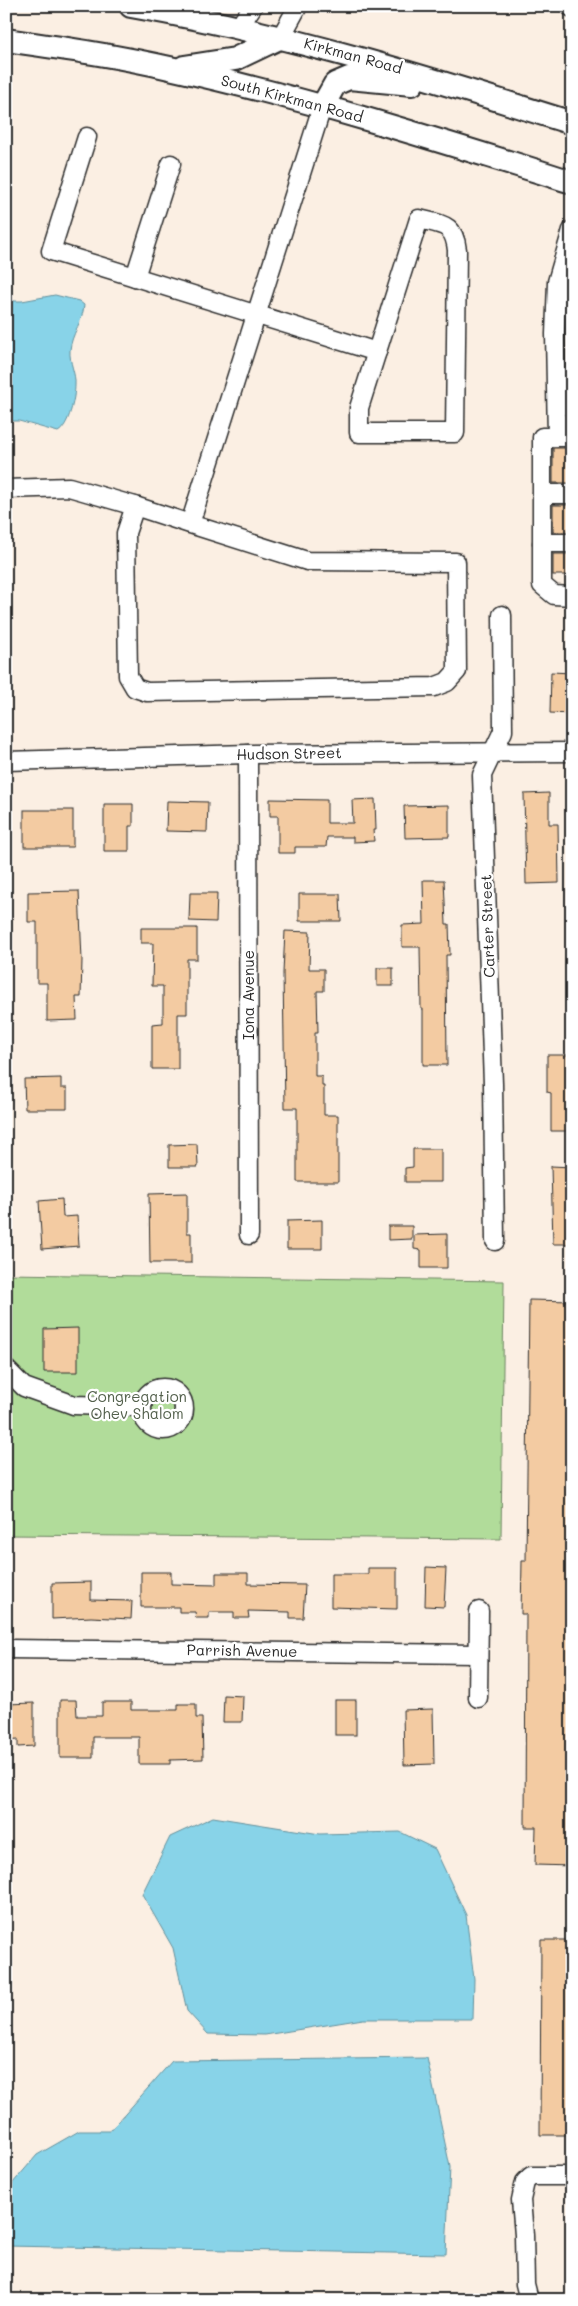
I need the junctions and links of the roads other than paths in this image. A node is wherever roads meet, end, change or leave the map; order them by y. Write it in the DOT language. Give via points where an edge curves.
graph roads {
  1 [pos="131,6"];
  2 [pos="254,6"];
  3 [pos="298,6"];
  4 [pos="239,27"];
  5 [pos="280,37"];
  6 [pos="6,40"];
  7 [pos="173,68"];
  8 [pos="497,99"];
  9 [pos="322,107"];
  10 [pos="572,123"];
  11 [pos="87,137"];
  12 [pos="172,164"];
  13 [pos="572,182"];
  14 [pos="572,230"];
  15 [pos="135,277"];
  16 [pos="256,315"];
  17 [pos="377,352"];
  18 [pos="564,437"];
  19 [pos="6,489"];
  20 [pos="542,494"];
  21 [pos="572,494"];
  22 [pos="135,506"];
  23 [pos="190,524"];
  24 [pos="542,543"];
  25 [pos="572,543"];
  26 [pos="572,596"];
  27 [pos="502,615"];
  28 [pos="492,752"];
  29 [pos="572,752"];
  30 [pos="248,754"];
  31 [pos="6,761"];
  32 [pos="249,1235"];
  33 [pos="495,1241"];
  34 [pos="6,1369"];
  35 [pos="141,1407"];
  36 [pos="479,1611"];
  37 [pos="6,1649"];
  38 [pos="478,1654"];
  39 [pos="478,1698"];
  40 [pos="572,2176"];
  41 [pos="529,2300"];
  1 -- 4 [label="main road, Kirkman Road"];
  2 -- 4 [label="street"];
  3 -- 5 [label="street"];
  4 -- 5 [label="main road, Kirkman Road"];
  5 -- 7 [label="main road" via="235,59"];
  5 -- 8 [label="main road, Kirkman Road"];
  6 -- 7 [label="main road, South Kirkman Road"];
  7 -- 9 [label="main road, South Kirkman Road"];
  8 -- 9 [label="main road" via="401,82 349,78 335,84"];
  8 -- 10 [label="main road, Kirkman Road"];
  9 -- 13 [label="main road, South Kirkman Road"];
  9 -- 16 [label="street"];
  11 -- 15 [label="street" via="51,251"];
  12 -- 15 [label="street"];
  14 -- 18 [label="street" via="557,282 555,334"];
  15 -- 16 [label="street"];
  16 -- 17 [label="street"];
  16 -- 23 [label="street"];
  17 -- 17 [label="street" via="419,219 448,226 456,235 457,250 455,433 359,433 359,408"];
  18 -- 20 [label="street" via="542,437"];
  19 -- 22 [label="street" via="70,487"];
  20 -- 21 [label="street"];
  20 -- 24 [label="street"];
  22 -- 23 [label="street"];
  22 -- 23 [label="street" via="126,533 128,676 136,688 148,692 434,687 447,682 457,671 456,562 307,560"];
  24 -- 25 [label="street"];
  24 -- 26 [label="street" via="542,585 554,595"];
  27 -- 28 [label="street, Carter Street" via="503,731"];
  28 -- 29 [label="street, Hudson Street"];
  28 -- 30 [label="street, Hudson Street"];
  28 -- 33 [label="street, Carter Street" via="482,775"];
  30 -- 31 [label="street, Hudson Street"];
  30 -- 32 [label="street, Iona Avenue"];
  34 -- 35 [label="street" via="24,1387 74,1405"];
  36 -- 38 [label="street"];
  37 -- 38 [label="street, Parrish Avenue"];
  38 -- 39 [label="street"];
  40 -- 41 [label="street" via="531,2176 525,2182 521,2200 525,2284"];
}
